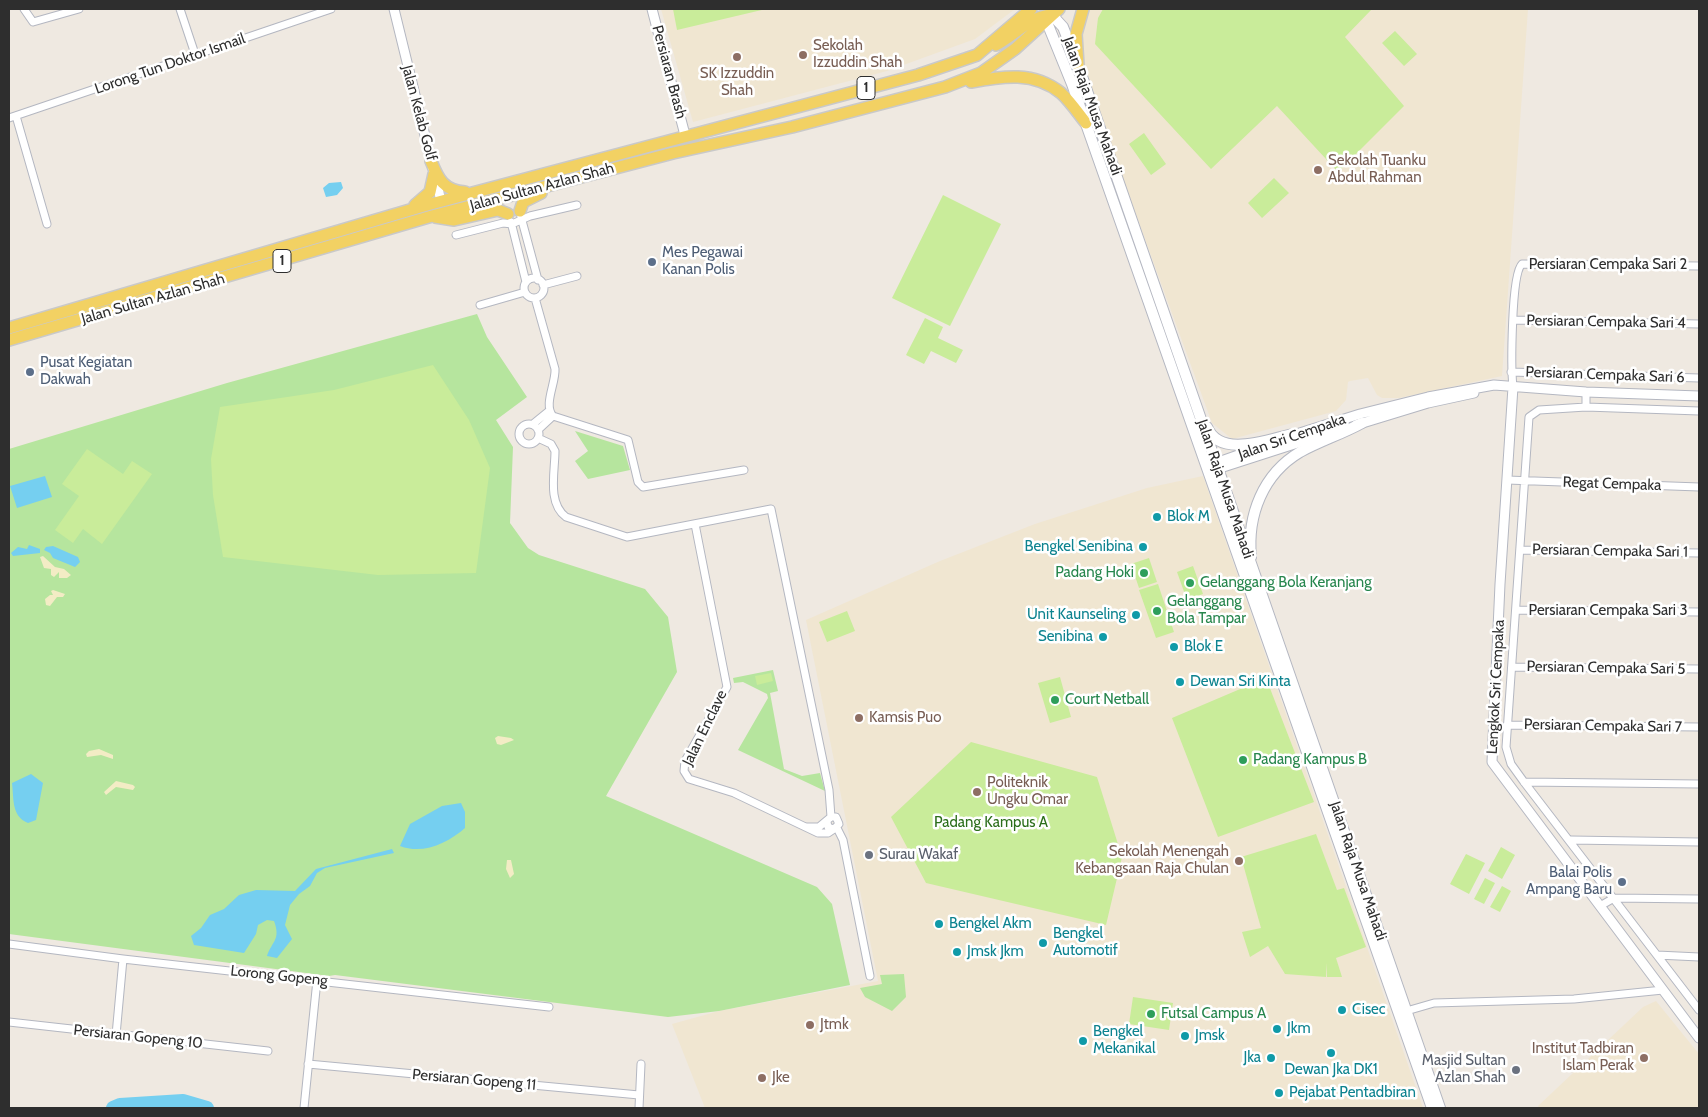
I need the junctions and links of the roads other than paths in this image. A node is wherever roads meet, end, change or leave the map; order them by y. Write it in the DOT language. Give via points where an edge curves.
graph roads {
  1 [pos="24,9"];
  2 [pos="79,9"];
  3 [pos="180,9"];
  4 [pos="331,9"];
  5 [pos="389,9"];
  6 [pos="394,9"];
  7 [pos="652,9"];
  8 [pos="1031,9"];
  9 [pos="1083,9"];
  10 [pos="1050,14"];
  11 [pos="396,26"];
  12 [pos="195,54"];
  13 [pos="977,55"];
  14 [pos="1078,65"];
  15 [pos="945,87"];
  16 [pos="12,117"];
  17 [pos="1086,123"];
  18 [pos="685,135"];
  19 [pos="432,161"];
  20 [pos="434,174"];
  21 [pos="560,182"];
  22 [pos="478,191"];
  23 [pos="441,201"];
  24 [pos="577,205"];
  25 [pos="400,212"];
  26 [pos="432,216"];
  27 [pos="521,216"];
  28 [pos="510,219"];
  29 [pos="47,224"];
  30 [pos="456,235"];
  31 [pos="1699,266"];
  32 [pos="577,276"];
  33 [pos="526,282"];
  34 [pos="540,282"];
  35 [pos="524,292"];
  36 [pos="535,298"];
  37 [pos="480,305"];
  38 [pos="1513,320"];
  39 [pos="1699,324"];
  40 [pos="9,328"];
  41 [pos="9,340"];
  42 [pos="1511,372"];
  43 [pos="1699,378"];
  44 [pos="1513,387"];
  45 [pos="1586,392"];
  46 [pos="1699,396"];
  47 [pos="1586,407"];
  48 [pos="1197,409"];
  49 [pos="1699,410"];
  50 [pos="551,414"];
  51 [pos="1362,423"];
  52 [pos="1294,434"];
  53 [pos="1213,466"];
  54 [pos="744,470"];
  55 [pos="1508,480"];
  56 [pos="1525,481"];
  57 [pos="1699,486"];
  58 [pos="695,524"];
  59 [pos="1521,550"];
  60 [pos="1699,553"];
  61 [pos="1253,570"];
  62 [pos="1516,610"];
  63 [pos="1699,612"];
  64 [pos="1272,636"];
  65 [pos="1512,667"];
  66 [pos="1699,670"];
  67 [pos="1506,725"];
  68 [pos="1699,727"];
  69 [pos="1524,782"];
  70 [pos="1699,784"];
  71 [pos="829,820"];
  72 [pos="805,826"];
  73 [pos="836,828"];
  74 [pos="1570,840"];
  75 [pos="1699,842"];
  76 [pos="1614,898"];
  77 [pos="1699,900"];
  78 [pos="1600,906"];
  79 [pos="9,944"];
  80 [pos="1658,955"];
  81 [pos="1699,957"];
  82 [pos="123,959"];
  83 [pos="870,976"];
  84 [pos="317,980"];
  85 [pos="1663,990"];
  86 [pos="549,1007"];
  87 [pos="1699,1010"];
  88 [pos="1402,1012"];
  89 [pos="9,1022"];
  90 [pos="116,1035"];
  91 [pos="1699,1038"];
  92 [pos="268,1051"];
  93 [pos="308,1064"];
  94 [pos="641,1064"];
  95 [pos="639,1095"];
  96 [pos="304,1108"];
  97 [pos="639,1108"];
  98 [pos="1432,1108"];
  99 [pos="1440,1108"];
  1 -- 2 [label="street" via="33,22"];
  3 -- 12 [label="street"];
  4 -- 12 [label="street, Lorong Tun Doktor Ismail"];
  5 -- 11 [label="street, Jalan Kelab Golf"];
  6 -- 11 [label="street, Jalan Kelab Golf"];
  7 -- 18 [label="street, Persiaran Brash"];
  8 -- 13 [label="main road, Jalan Sultan Azlan Shah / 1"];
  9 -- 14 [label="main road" via="1076,34"];
  10 -- 13 [label="main road" via="1033,18 1011,37"];
  10 -- 14 [label="main road, Jalan Raja Musa Mahadi" via="1063,27"];
  10 -- 15 [label="main road, Jalan Sultan Azlan Shah / 1" via="1016,49 981,73"];
  10 -- 17 [label="main road, Jalan Raja Musa Mahadi"];
  11 -- 19 [label="street, Jalan Kelab Golf"];
  12 -- 16 [label="street, Lorong Tun Doktor Ismail"];
  13 -- 18 [label="main road, Jalan Sultan Azlan Shah / 1" via="918,75"];
  14 -- 48 [label="main road, Jalan Raja Musa Mahadi"];
  15 -- 17 [label="main road" via="1005,75 1041,80 1062,94"];
  15 -- 21 [label="main road, Jalan Sultan Azlan Shah / 1"];
  16 -- 29 [label="street"];
  17 -- 53 [label="main road, Jalan Raja Musa Mahadi"];
  18 -- 22 [label="main road, Jalan Sultan Azlan Shah / 1"];
  19 -- 20 [label="street, Jalan Kelab Golf"];
  19 -- 22 [label="main road" via="439,180 446,186 455,191"];
  20 -- 23 [label="street, Jalan Kelab Golf"];
  20 -- 25 [label="main road" via="430,192 425,198"];
  21 -- 23 [label="main road" via="548,180 456,204"];
  21 -- 26 [label="main road, Jalan Sultan Azlan Shah / 1"];
  21 -- 27 [label="main road" via="523,202"];
  22 -- 23 [label="main road, Jalan Sultan Azlan Shah / 1"];
  23 -- 25 [label="main road, Jalan Sultan Azlan Shah / 1"];
  24 -- 27 [label="street"];
  25 -- 40 [label="main road, Jalan Sultan Azlan Shah / 1"];
  26 -- 28 [label="main road" via="454,220 498,210"];
  26 -- 41 [label="main road, Jalan Sultan Azlan Shah / 1"];
  27 -- 28 [label="street"];
  27 -- 34 [label="street"];
  28 -- 30 [label="street"];
  28 -- 33 [label="street"];
  31 -- 38 [label="street, Persiaran Cempaka Sari 2" via="1522,264 1517,273"];
  32 -- 34 [label="street"];
  33 -- 34 [label="street" via="532,279"];
  33 -- 35 [label="street"];
  34 -- 36 [label="street" via="543,292"];
  35 -- 36 [label="street"];
  35 -- 37 [label="street"];
  36 -- 50 [label="street" via="555,369"];
  38 -- 39 [label="street, Persiaran Cempaka Sari 4"];
  38 -- 42 [label="street, Persiaran Cempaka Sari 2"];
  42 -- 43 [label="street, Persiaran Cempaka Sari 6"];
  42 -- 44 [label="street, Persiaran Cempaka Sari 2"];
  44 -- 45 [label="street, Jalan Sri Cempaka"];
  44 -- 51 [label="street, Jalan Sri Cempaka" via="1435,401"];
  44 -- 52 [label="street, Jalan Sri Cempaka" via="1507,384 1460,389"];
  44 -- 55 [label="street, Lengkok Sri Cempaka"];
  45 -- 46 [label="street, Jalan Sri Cempaka"];
  45 -- 47 [label="street"];
  47 -- 49 [label="street"];
  47 -- 56 [label="street" via="1540,410 1529,417"];
  48 -- 52 [label="main road" via="1202,412 1214,438 1224,443 1242,445"];
  48 -- 53 [label="main road, Jalan Raja Musa Mahadi"];
  50 -- 54 [label="street" via="628,440 638,482 643,487"];
  50 -- 58 [label="street" via="536,431 555,451 554,503 558,511 566,517 627,537"];
  51 -- 53 [label="street, Jalan Sri Cempaka"];
  51 -- 61 [label="main road" via="1299,453 1272,476 1255,508 1250,547"];
  52 -- 53 [label="street, Jalan Sri Cempaka"];
  53 -- 61 [label="main road, Jalan Raja Musa Mahadi"];
  53 -- 64 [label="main road, Jalan Raja Musa Mahadi"];
  55 -- 56 [label="street, Regat Cempaka"];
  55 -- 78 [label="street, Lengkok Sri Cempaka" via="1492,762"];
  56 -- 57 [label="street, Regat Cempaka"];
  56 -- 59 [label="street"];
  58 -- 71 [label="street" via="771,509 827,780"];
  58 -- 72 [label="street, Jalan Enclave" via="727,687 685,761 684,771 689,779 734,794"];
  59 -- 60 [label="street, Persiaran Cempaka Sari 1"];
  59 -- 62 [label="street"];
  61 -- 64 [label="main road, Jalan Raja Musa Mahadi"];
  62 -- 63 [label="street, Persiaran Cempaka Sari 3"];
  62 -- 65 [label="street"];
  64 -- 88 [label="main road, Jalan Raja Musa Mahadi"];
  65 -- 66 [label="street, Persiaran Cempaka Sari 5"];
  65 -- 67 [label="street"];
  67 -- 68 [label="street, Persiaran Cempaka Sari 7"];
  67 -- 69 [label="street" via="1508,756"];
  69 -- 70 [label="street"];
  69 -- 74 [label="street"];
  71 -- 72 [label="street" via="819,827"];
  71 -- 73 [label="street" via="828,827"];
  71 -- 73 [label="street" via="839,821"];
  72 -- 73 [label="street, Jalan Enclave" via="823,834"];
  73 -- 83 [label="street" via="843,840"];
  74 -- 75 [label="street"];
  74 -- 76 [label="street"];
  76 -- 77 [label="street"];
  76 -- 78 [label="street"];
  76 -- 80 [label="street"];
  78 -- 85 [label="street, Lengkok Sri Cempaka"];
  79 -- 82 [label="street, Lorong Gopeng"];
  80 -- 81 [label="street"];
  80 -- 87 [label="street"];
  82 -- 84 [label="street, Lorong Gopeng"];
  82 -- 90 [label="street"];
  84 -- 86 [label="street, Lorong Gopeng"];
  84 -- 93 [label="street"];
  85 -- 88 [label="street" via="1574,999 1434,1004"];
  85 -- 91 [label="street, Lengkok Sri Cempaka"];
  88 -- 98 [label="main road, Jalan Raja Musa Mahadi"];
  88 -- 99 [label="main road, Jalan Raja Musa Mahadi"];
  89 -- 90 [label="street, Persiaran Gopeng 10"];
  90 -- 92 [label="street, Persiaran Gopeng 10"];
  93 -- 95 [label="street, Persiaran Gopeng 11"];
  93 -- 96 [label="street"];
  94 -- 95 [label="street"];
  95 -- 97 [label="street"];
}
